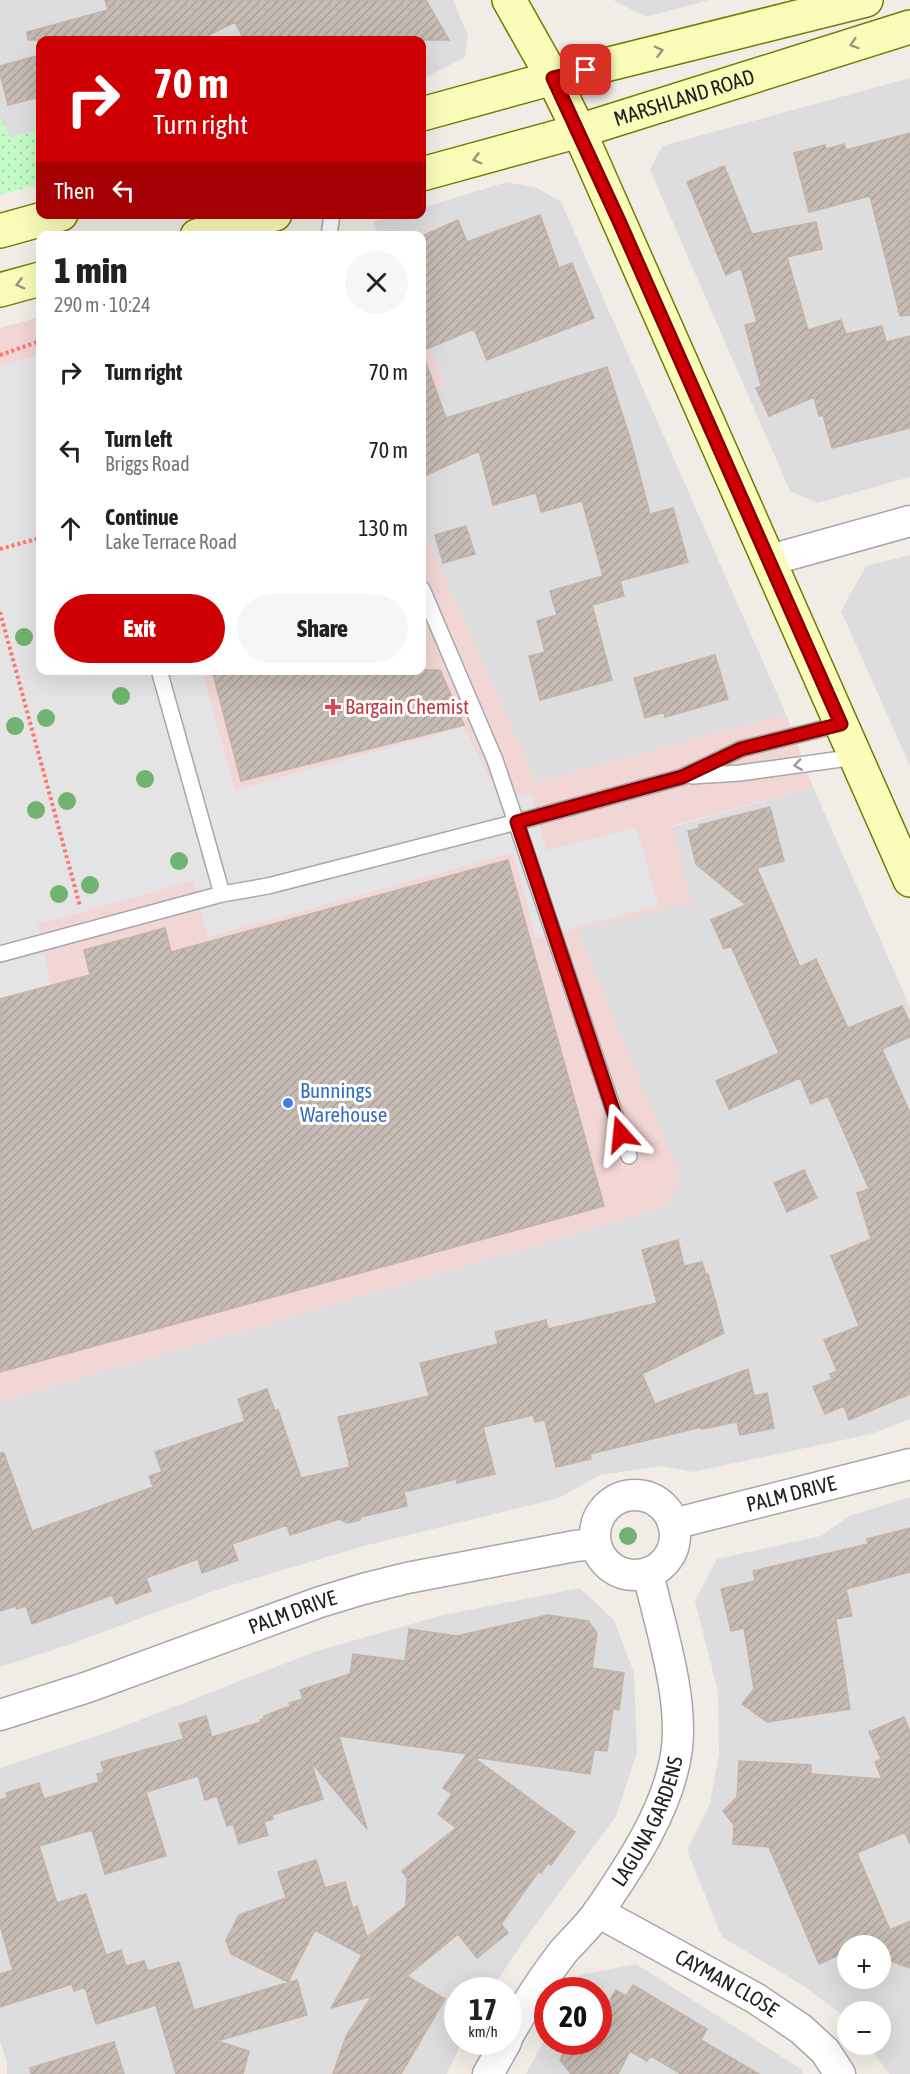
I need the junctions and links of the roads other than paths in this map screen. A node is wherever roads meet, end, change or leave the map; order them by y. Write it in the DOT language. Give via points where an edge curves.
graph roads {
  1 [pos="509,0"];
  2 [pos="866,0"];
  3 [pos="910,27"];
  4 [pos="553,78"];
  5 [pos="426,113"];
  6 [pos="579,131"];
  7 [pos="426,173"];
  8 [pos="43,219"];
  9 [pos="262,223"];
  10 [pos="0,231"];
  11 [pos="220,231"];
  12 [pos="36,280"];
  13 [pos="0,290"];
  14 [pos="910,520"];
  15 [pos="770,560"];
  16 [pos="426,598"];
  17 [pos="160,675"];
  18 [pos="841,724"];
  19 [pos="856,757"];
  20 [pos="682,777"];
  21 [pos="517,822"];
  22 [pos="910,880"];
  23 [pos="222,894"];
  24 [pos="0,954"];
  25 [pos="629,1156"];
  26 [pos="910,1464"];
  27 [pos="673,1524"];
  28 [pos="595,1544"];
  29 [pos="648,1573"];
  30 [pos="0,1715"];
  31 [pos="598,1912"];
  32 [pos="522,2014"];
  33 [pos="499,2055"];
  34 [pos="488,2074"];
  35 [pos="840,2074"];
  1 -- 4 [label="main road"];
  4 -- 2 [label="main road, one-way"];
  3 -- 6 [label="main road, MARSHLAND ROAD, one-way"];
  4 -- 5 [label="main road"];
  4 -- 6 [label="main road"];
  6 -- 7 [label="main road, MARSHLAND ROAD, one-way"];
  6 -- 15 [label="main road"];
  8 -- 10 [label="main road"];
  9 -- 11 [label="main road"];
  12 -- 13 [label="main road, one-way"];
  14 -- 15 [label="street"];
  15 -- 18 [label="main road"];
  16 -- 21 [label="lane"];
  17 -- 23 [label="lane"];
  18 -- 19 [label="main road"];
  18 -- 20 [label="lane" via="741,749"];
  19 -- 20 [label="lane, one-way"];
  19 -- 22 [label="main road"];
  20 -- 21 [label="lane"];
  21 -- 23 [label="lane" via="268,886"];
  21 -- 25 [label="lane"];
  23 -- 24 [label="lane"];
  26 -- 27 [label="street, PALM DRIVE"];
  27 -- 28 [label="street" via="657,1502 645,1496 618,1498 599,1517 594,1530"];
  27 -- 29 [label="street" via="673,1548 659,1568"];
  28 -- 29 [label="street" via="609,1567 621,1574"];
  28 -- 30 [label="street, PALM DRIVE" via="363,1589 88,1688"];
  29 -- 31 [label="street, LAGUNA GARDENS" via="671,1665 677,1747 669,1785 656,1818"];
  31 -- 32 [label="street, LAGUNA GARDENS" via="550,1971"];
  31 -- 35 [label="street, CAYMAN CLOSE" via="755,1998 801,2029 825,2052"];
  33 -- 34 [label="street"];
}
